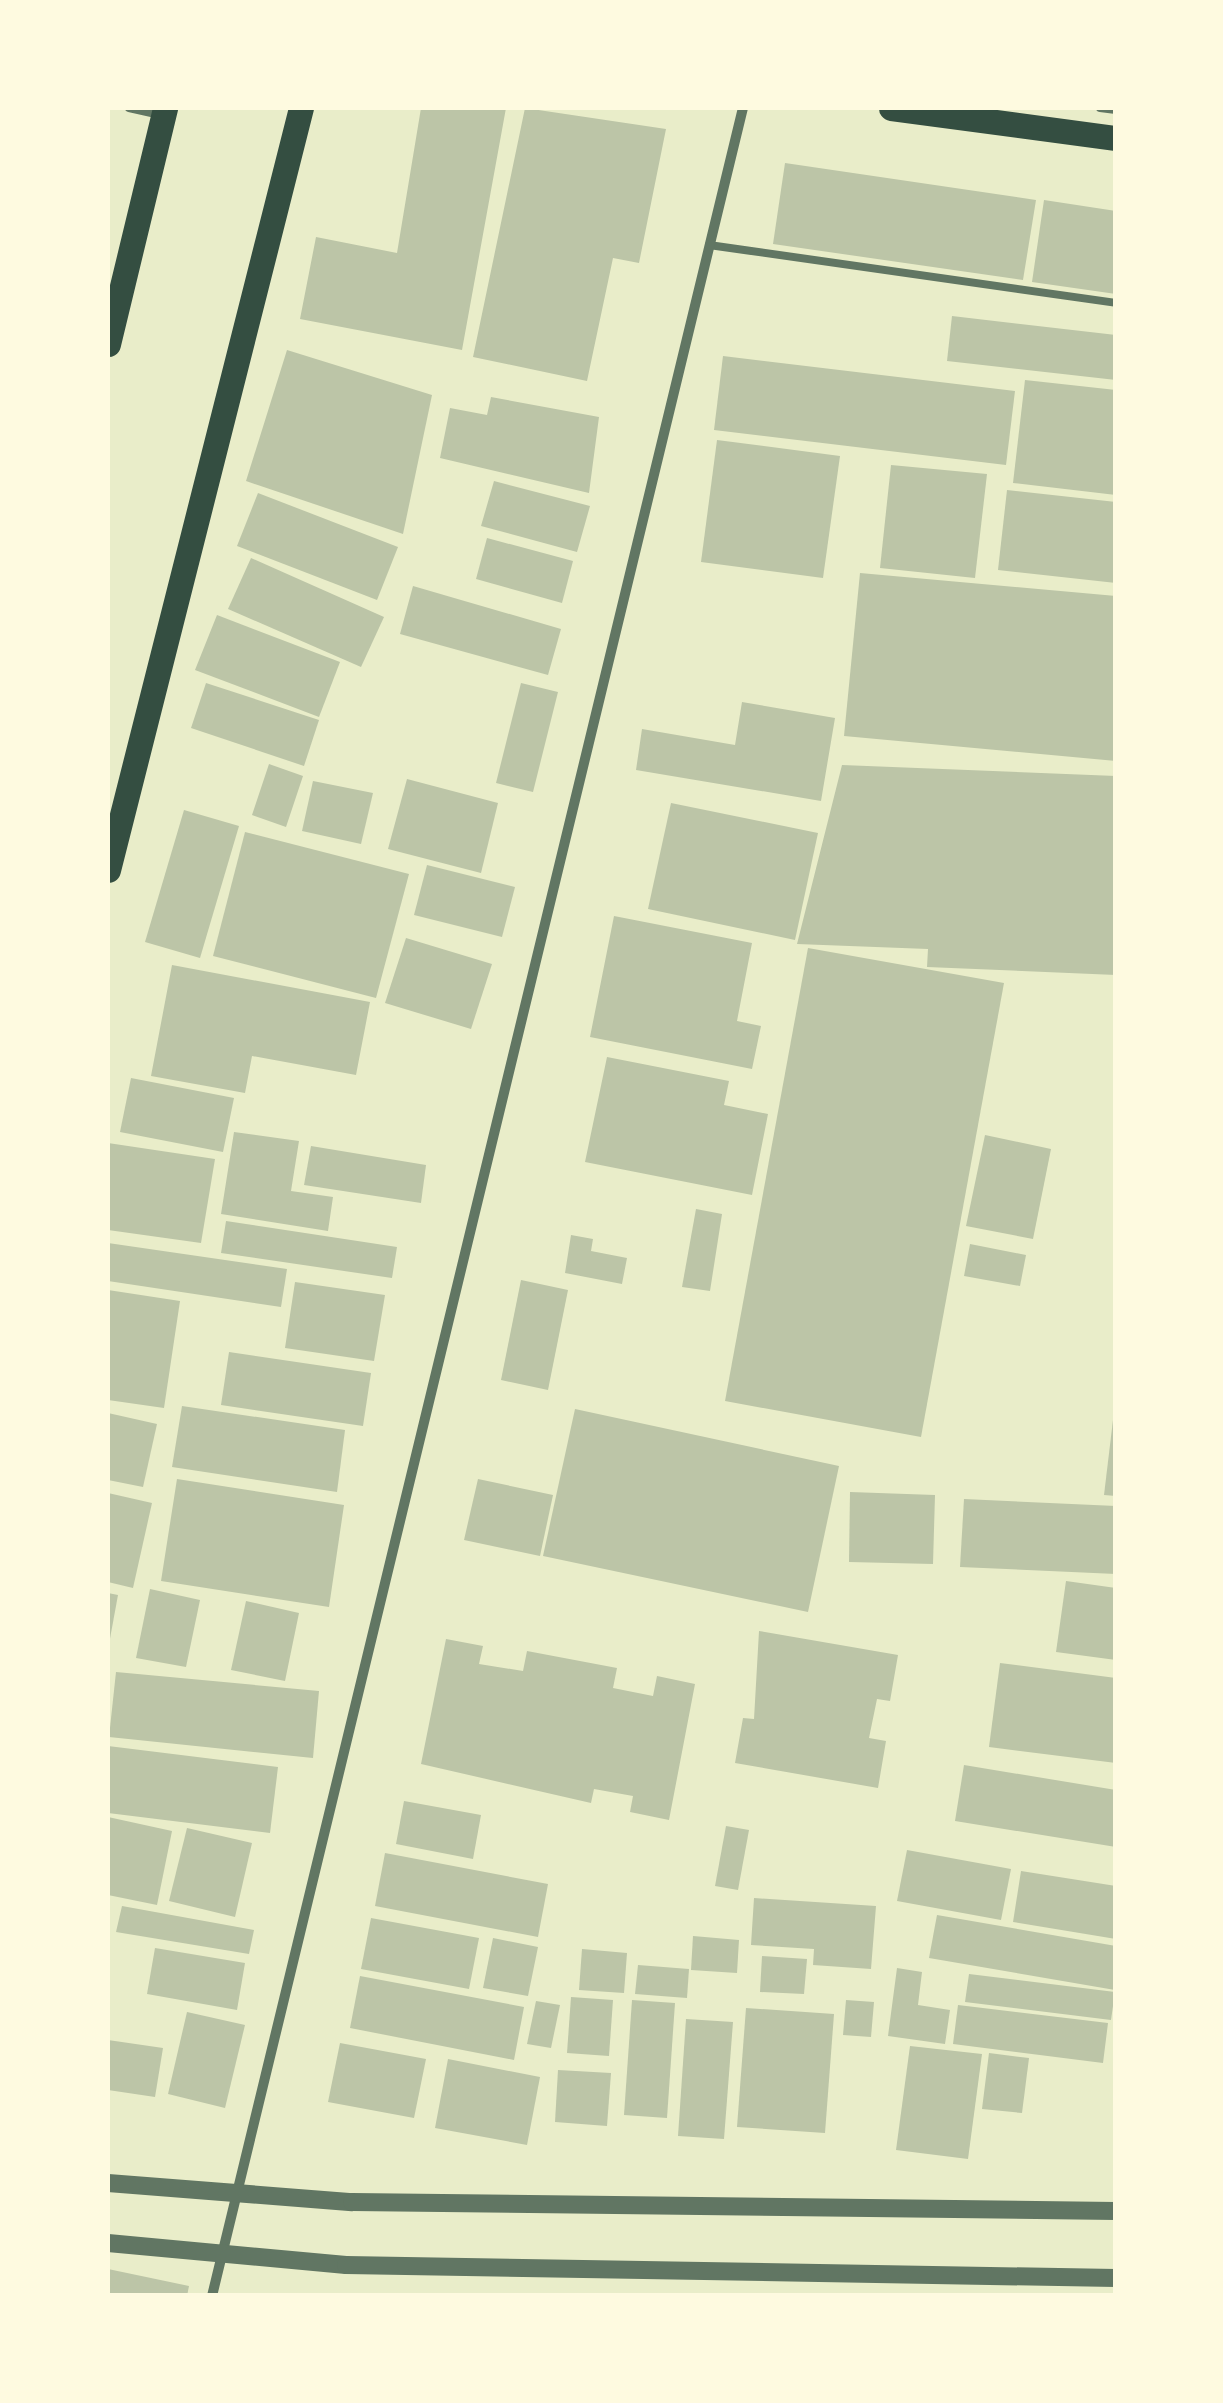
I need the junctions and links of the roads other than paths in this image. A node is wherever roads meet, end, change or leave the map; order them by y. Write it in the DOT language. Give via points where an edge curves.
graph roads {
  1 [pos="128,108"];
  2 [pos="301,108"];
  3 [pos="743,108"];
  4 [pos="891,108"];
  5 [pos="1100,108"];
  6 [pos="1116,110"];
  7 [pos="164,112"];
  8 [pos="1116,138"];
  9 [pos="706,244"];
  10 [pos="116,261"];
  11 [pos="1116,303"];
  12 [pos="108,344"];
  13 [pos="108,870"];
  14 [pos="108,2182"];
  15 [pos="240,2194"];
  16 [pos="1116,2211"];
  17 [pos="108,2243"];
  18 [pos="220,2258"];
  19 [pos="1116,2278"];
  20 [pos="212,2296"];
  1 -- 7 [label="lane"];
  2 -- 13 [label="main road"];
  3 -- 9 [label="street"];
  4 -- 8 [label="main road"];
  5 -- 6 [label="lane"];
  7 -- 10 [label="main road"];
  9 -- 11 [label="lane"];
  9 -- 15 [label="street"];
  10 -- 12 [label="main road"];
  14 -- 15 [label="street"];
  15 -- 16 [label="street"];
  15 -- 18 [label="street"];
  17 -- 18 [label="street"];
  18 -- 19 [label="street"];
  18 -- 20 [label="street"];
}
